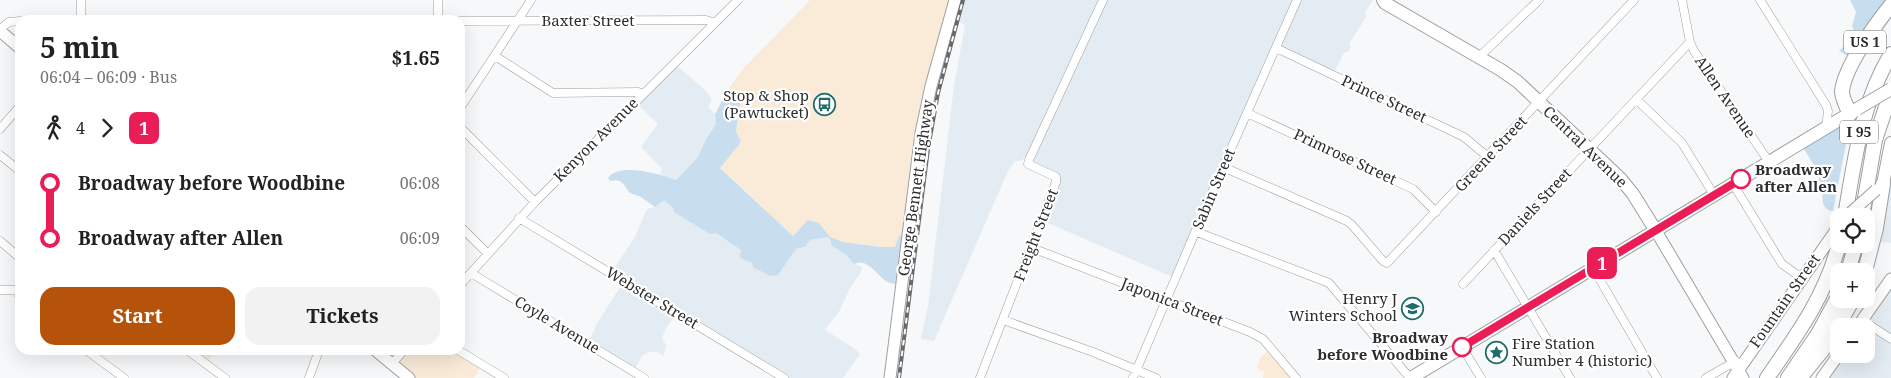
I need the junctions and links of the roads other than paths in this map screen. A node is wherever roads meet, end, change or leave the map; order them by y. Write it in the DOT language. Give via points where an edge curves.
graph roads {
  1 [pos="81,0"];
  2 [pos="438,0"];
  3 [pos="531,0"];
  4 [pos="738,0"];
  5 [pos="955,0"];
  6 [pos="1103,0"];
  7 [pos="1297,0"];
  8 [pos="1539,0"];
  9 [pos="1634,0"];
  10 [pos="1682,0"];
  11 [pos="1760,0"];
  12 [pos="1382,1"];
  13 [pos="1891,5"];
  14 [pos="82,15"];
  15 [pos="438,15"];
  16 [pos="15,21"];
  17 [pos="465,21"];
  18 [pos="518,21"];
  19 [pos="715,23"];
  20 [pos="0,30"];
  21 [pos="1690,42"];
  22 [pos="15,44"];
  23 [pos="1276,48"];
  24 [pos="1891,54"];
  25 [pos="495,56"];
  26 [pos="1479,58"];
  27 [pos="1891,90"];
  28 [pos="643,94"];
  29 [pos="465,95"];
  30 [pos="1636,99"];
  31 [pos="1539,102"];
  32 [pos="15,112"];
  33 [pos="1854,112"];
  34 [pos="1247,113"];
  35 [pos="1826,128"];
  36 [pos="0,129"];
  37 [pos="465,132"];
  38 [pos="1891,143"];
  39 [pos="1589,149"];
  40 [pos="0,155"];
  41 [pos="1488,157"];
  42 [pos="1769,162"];
  43 [pos="15,167"];
  44 [pos="1223,167"];
  45 [pos="1733,184"];
  46 [pos="1884,185"];
  47 [pos="1714,196"];
  48 [pos="535,202"];
  49 [pos="1847,208"];
  50 [pos="1856,208"];
  51 [pos="1863,208"];
  52 [pos="1436,212"];
  53 [pos="519,218"];
  54 [pos="465,231"];
  55 [pos="1656,231"];
  56 [pos="1196,232"];
  57 [pos="0,241"];
  58 [pos="1830,246"];
  59 [pos="1032,248"];
  60 [pos="1494,250"];
  61 [pos="1831,253"];
  62 [pos="15,254"];
  63 [pos="488,254"];
  64 [pos="1866,263"];
  65 [pos="1593,268"];
  66 [pos="471,273"];
  67 [pos="1802,278"];
  68 [pos="1891,279"];
  69 [pos="465,280"];
  70 [pos="1462,284"];
  71 [pos="0,290"];
  72 [pos="15,290"];
  73 [pos="1166,300"];
  74 [pos="1528,307"];
  75 [pos="1832,308"];
  76 [pos="1848,308"];
  77 [pos="1864,318"];
  78 [pos="1003,320"];
  79 [pos="1875,331"];
  80 [pos="1891,339"];
  81 [pos="1462,347"];
  82 [pos="465,354"];
  83 [pos="93,355"];
  84 [pos="194,355"];
  85 [pos="317,355"];
  86 [pos="381,355"];
  87 [pos="399,355"];
  88 [pos="1833,363"];
  89 [pos="392,364"];
  90 [pos="1739,369"];
  91 [pos="1136,370"];
  92 [pos="124,378"];
  93 [pos="225,378"];
  94 [pos="309,378"];
  95 [pos="410,378"];
  96 [pos="504,378"];
  97 [pos="644,378"];
  98 [pos="784,378"];
  99 [pos="890,378"];
  100 [pos="980,378"];
  101 [pos="1133,378"];
  102 [pos="1156,378"];
  103 [pos="1296,378"];
  104 [pos="1410,378"];
  105 [pos="1481,378"];
  106 [pos="1570,378"];
  107 [pos="1657,378"];
  108 [pos="1706,378"];
  109 [pos="1767,378"];
  110 [pos="1788,378"];
  111 [pos="1800,378"];
  112 [pos="1822,378"];
  1 -- 14 [label="street"];
  2 -- 15 [label="street"];
  3 -- 18 [label="street"];
  4 -- 19 [label="street, Kenyon Avenue"];
  5 -- 99 [label="main road, George Bennett Highway" via="921,133"];
  6 -- 59 [label="street, Freight Street" via="1029,160 1028,164 1033,168 1056,177"];
  7 -- 23 [label="street, Sabin Street"];
  8 -- 26 [label="street"];
  9 -- 31 [label="street, Greene Street"];
  10 -- 21 [label="street, Allen Avenue"];
  11 -- 35 [label="street" via="1826,105"];
  12 -- 26 [label="main road, Central Avenue"];
  13 -- 33 [label="highway, US 1" via="1863,45 1845,82 1842,95"];
  16 -- 20 [label="street"];
  17 -- 18 [label="street, Baxter Street"];
  18 -- 19 [label="street, Baxter Street" via="706,20"];
  18 -- 25 [label="street"];
  19 -- 28 [label="street, Kenyon Avenue"];
  20 -- 22 [label="main road"];
  21 -- 30 [label="street, Daniels Street"];
  21 -- 42 [label="street, Allen Avenue"];
  23 -- 34 [label="street, Sabin Street"];
  23 -- 41 [label="street, Prince Street" via="1464,137"];
  24 -- 49 [label="highway, I 95" via="1861,125"];
  25 -- 28 [label="street" via="553,93"];
  25 -- 29 [label="street"];
  26 -- 31 [label="main road, Central Avenue" via="1510,76"];
  27 -- 33 [label="main road, bridge"];
  27 -- 51 [label="highway, I 95" via="1875,140"];
  28 -- 48 [label="street, Kenyon Avenue"];
  30 -- 39 [label="street, Daniels Street"];
  30 -- 47 [label="street" via="1678,138"];
  31 -- 39 [label="main road, Central Avenue"];
  31 -- 41 [label="street, Greene Street"];
  32 -- 36 [label="street"];
  33 -- 35 [label="main road"];
  34 -- 44 [label="street, Sabin Street"];
  34 -- 52 [label="street, Primrose Street" via="1413,189"];
  35 -- 42 [label="main road"];
  37 -- 48 [label="street"];
  38 -- 46 [label="main road"];
  39 -- 55 [label="main road, Central Avenue" via="1628,186"];
  39 -- 60 [label="street, Daniels Street"];
  40 -- 43 [label="street"];
  41 -- 52 [label="street, Greene Street"];
  42 -- 45 [label="main road"];
  44 -- 52 [label="street, Greene Street" via="1347,221 1388,263"];
  44 -- 56 [label="street, Sabin Street"];
  45 -- 47 [label="main road"];
  45 -- 67 [label="street" via="1778,258"];
  46 -- 50 [label="main road, bridge"];
  46 -- 64 [label="highway"];
  47 -- 55 [label="main road"];
  48 -- 53 [label="street, Kenyon Avenue"];
  53 -- 63 [label="street, Kenyon Avenue"];
  53 -- 98 [label="street, Webster Street"];
  54 -- 63 [label="street"];
  55 -- 65 [label="main road"];
  55 -- 90 [label="main road, Central Avenue"];
  56 -- 73 [label="street, Sabin Street"];
  56 -- 104 [label="street" via="1329,283"];
  57 -- 62 [label="street"];
  58 -- 67 [label="main road, Fountain Street"];
  59 -- 73 [label="street, Japonica Street"];
  59 -- 78 [label="street, Freight Street"];
  60 -- 70 [label="street, Daniels Street"];
  60 -- 74 [label="street"];
  61 -- 109 [label="highway" via="1830,274 1818,301"];
  63 -- 66 [label="street, Kenyon Avenue"];
  65 -- 74 [label="main road"];
  65 -- 107 [label="street"];
  66 -- 69 [label="street, Kenyon Avenue"];
  66 -- 97 [label="street, Coyle Avenue"];
  67 -- 90 [label="main road, Fountain Street"];
  68 -- 77 [label="main road"];
  71 -- 72 [label="street"];
  73 -- 91 [label="street, Sabin Street"];
  73 -- 103 [label="street, Japonica Street" via="1263,339"];
  74 -- 81 [label="main road"];
  74 -- 106 [label="street"];
  75 -- 110 [label="highway"];
  76 -- 111 [label="highway" via="1829,342"];
  78 -- 91 [label="street"];
  78 -- 100 [label="street, Freight Street"];
  79 -- 80 [label="street"];
  81 -- 104 [label="main road"];
  81 -- 105 [label="street"];
  82 -- 96 [label="street"];
  83 -- 92 [label="street"];
  84 -- 93 [label="street"];
  85 -- 94 [label="street"];
  86 -- 89 [label="main road"];
  87 -- 89 [label="street"];
  88 -- 112 [label="main road"];
  89 -- 95 [label="main road"];
  90 -- 108 [label="street"];
  91 -- 101 [label="street, Sabin Street"];
  91 -- 102 [label="street"];
}
